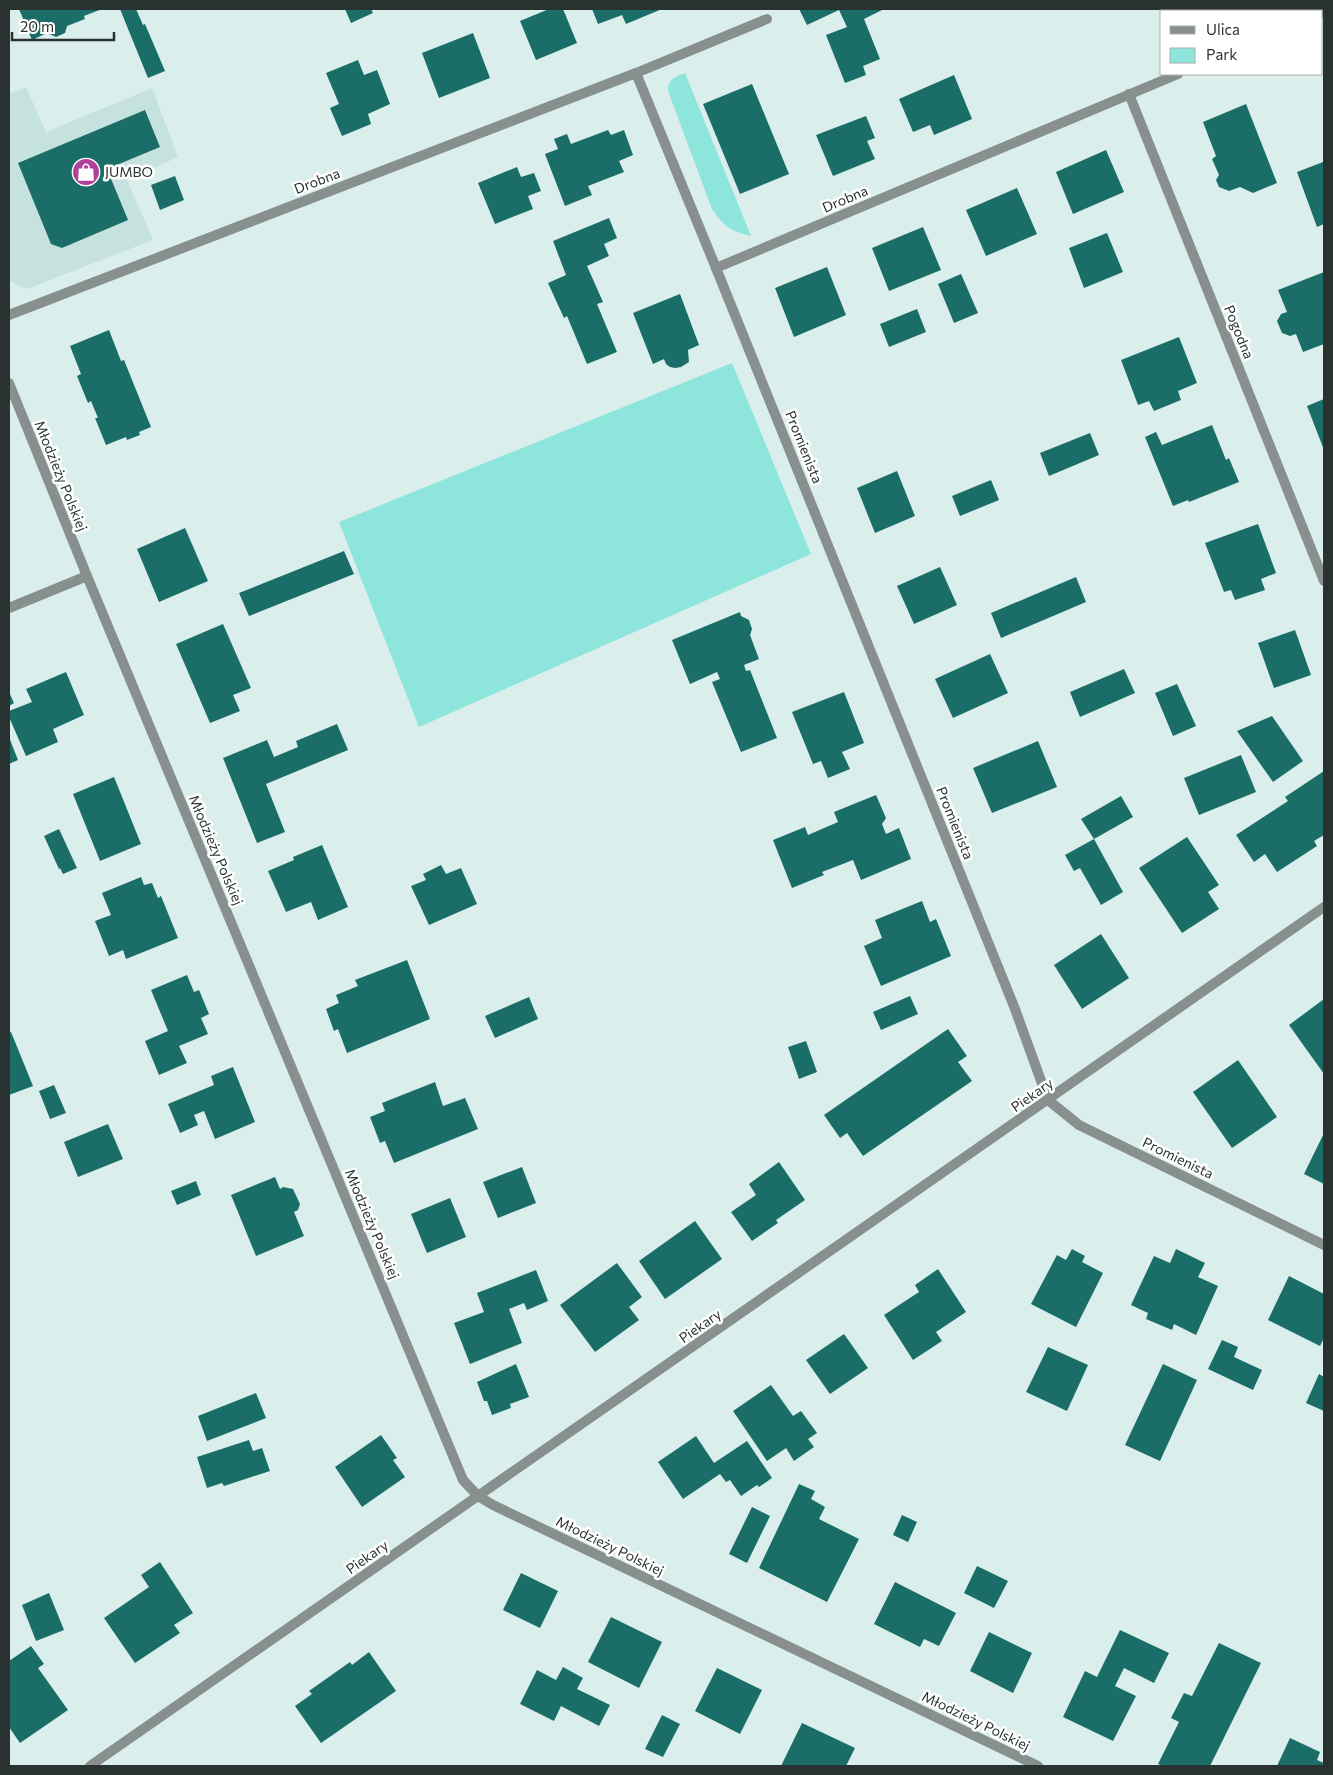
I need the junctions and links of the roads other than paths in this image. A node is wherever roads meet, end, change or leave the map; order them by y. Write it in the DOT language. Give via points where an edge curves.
graph roads {
  1 [pos="767,19"];
  2 [pos="636,73"];
  3 [pos="1176,75"];
  4 [pos="1129,94"];
  5 [pos="716,268"];
  6 [pos="9,315"];
  7 [pos="9,383"];
  8 [pos="87,576"];
  9 [pos="1324,581"];
  10 [pos="9,608"];
  11 [pos="1324,907"];
  12 [pos="1048,1100"];
  13 [pos="1324,1245"];
  14 [pos="478,1496"];
  15 [pos="90,1766"];
  16 [pos="1038,1766"];
  1 -- 2 [label="street, Drobna"];
  2 -- 5 [label="street"];
  2 -- 6 [label="street, Drobna"];
  3 -- 4 [label="street, Drobna"];
  4 -- 5 [label="street, Drobna"];
  4 -- 9 [label="street, Pogodna"];
  5 -- 12 [label="street, Promienista" via="1015,1009"];
  7 -- 8 [label="street, Młodzieży Polskiej"];
  8 -- 10 [label="street"];
  8 -- 14 [label="street, Młodzieży Polskiej" via="463,1480"];
  11 -- 12 [label="street, Piekary"];
  12 -- 13 [label="street, Promienista" via="1079,1125"];
  12 -- 14 [label="street, Piekary"];
  14 -- 15 [label="street, Piekary"];
  14 -- 16 [label="street, Młodzieży Polskiej"];
}
